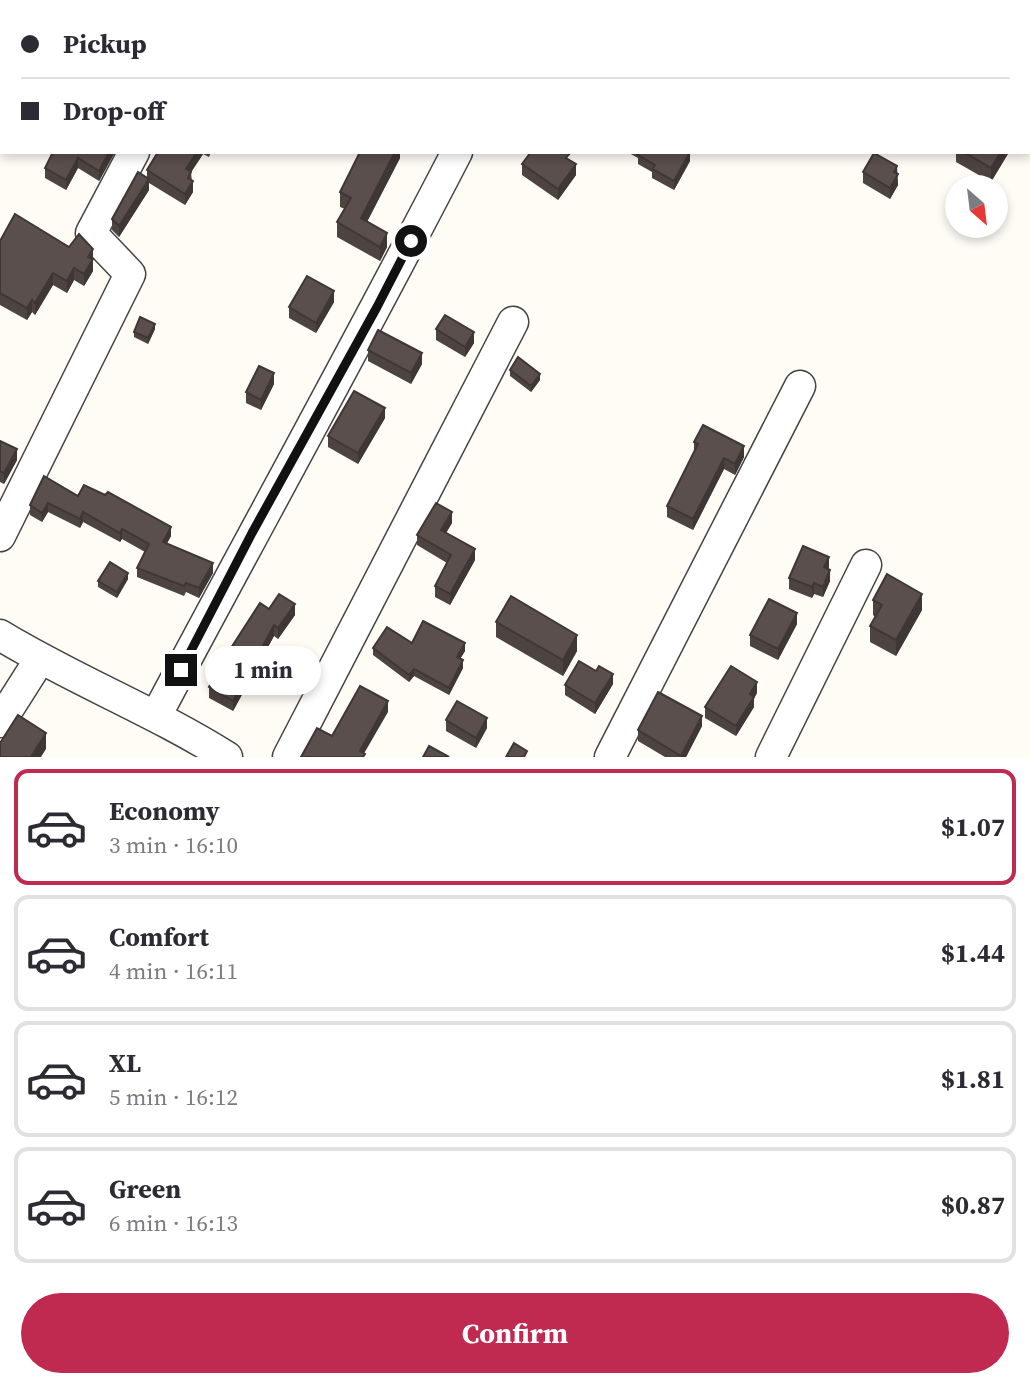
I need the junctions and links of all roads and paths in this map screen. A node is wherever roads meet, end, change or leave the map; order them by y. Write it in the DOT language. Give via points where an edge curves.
graph roads {
  1 [pos="133,154"];
  2 [pos="456,154"];
  3 [pos="513,323"];
  4 [pos="800,386"];
  5 [pos="0,536"];
  6 [pos="866,565"];
  7 [pos="0,635"];
  8 [pos="40,659"];
  9 [pos="156,716"];
  10 [pos="0,722"];
  11 [pos="224,756"];
  12 [pos="288,757"];
  13 [pos="610,757"];
  14 [pos="771,757"];
  1 -- 5 [label="street" via="91,233 130,274"];
  2 -- 9 [label="street"];
  3 -- 12 [label="street"];
  4 -- 13 [label="street"];
  6 -- 14 [label="street"];
  7 -- 8 [label="street"];
  8 -- 9 [label="street"];
  8 -- 10 [label="street"];
  9 -- 11 [label="street"];
}
